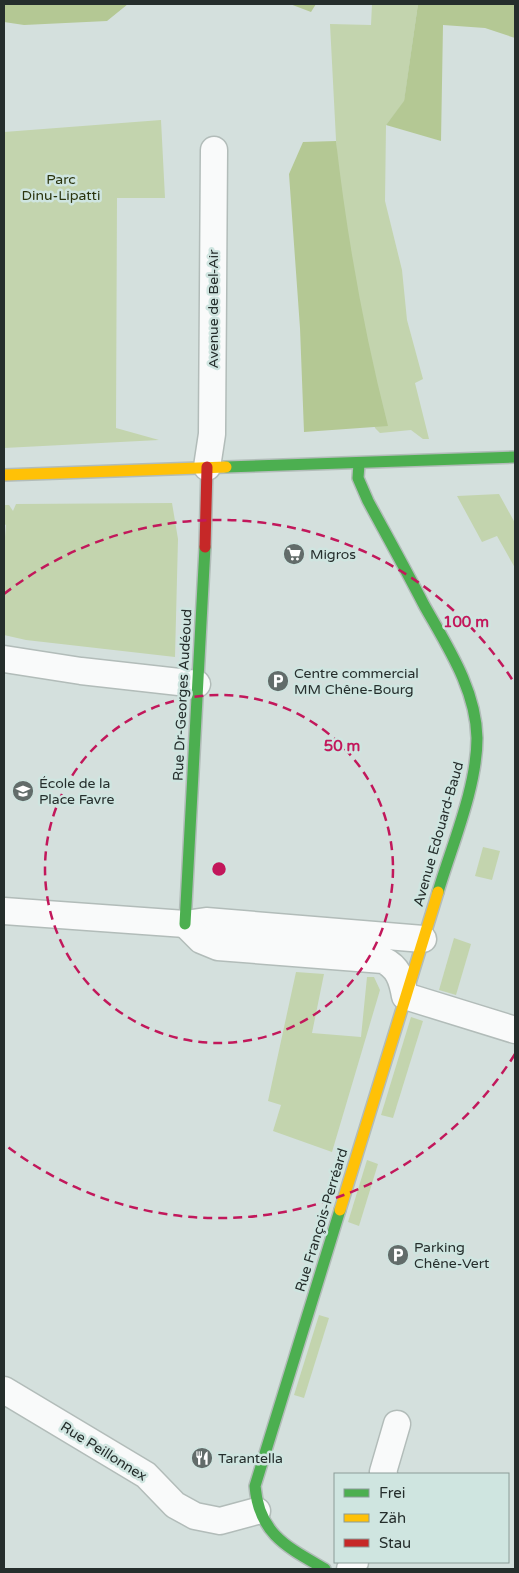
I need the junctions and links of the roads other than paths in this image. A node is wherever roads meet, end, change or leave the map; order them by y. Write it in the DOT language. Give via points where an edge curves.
graph roads {
  1 [pos="214,150"];
  2 [pos="515,457"];
  3 [pos="359,464"];
  4 [pos="207,467"];
  5 [pos="4,475"];
  6 [pos="4,659"];
  7 [pos="196,684"];
  8 [pos="4,911"];
  9 [pos="185,924"];
  10 [pos="423,939"];
  11 [pos="405,996"];
  12 [pos="515,1030"];
  13 [pos="4,1390"];
  14 [pos="397,1424"];
  15 [pos="384,1473"];
  16 [pos="257,1511"];
  17 [pos="325,1569"];
  1 -- 4 [label="street, Avenue de Bel-Air" via="212,434"];
  2 -- 3 [label="street"];
  3 -- 4 [label="street"];
  3 -- 10 [label="street, Avenue Edouard-Baud" via="358,478 368,501 453,657 474,711 477,738 473,776"];
  4 -- 5 [label="street"];
  4 -- 7 [label="street, Rue Dr-Georges Audéoud"];
  6 -- 7 [label="street"];
  7 -- 9 [label="street, Rue Dr-Georges Audéoud"];
  8 -- 9 [label="street"];
  9 -- 10 [label="street" via="206,922"];
  9 -- 11 [label="street" via="201,940 218,947 383,960 392,964 400,976"];
  10 -- 11 [label="street, Rue François-Perréard"];
  11 -- 12 [label="street"];
  11 -- 16 [label="street, Rue François-Perréard" via="257,1476 254,1497"];
  13 -- 16 [label="street, Rue Peillonnex" via="146,1475 175,1505 195,1516 220,1521"];
  14 -- 15 [label="street"];
  16 -- 17 [label="street" via="269,1532"];
}
